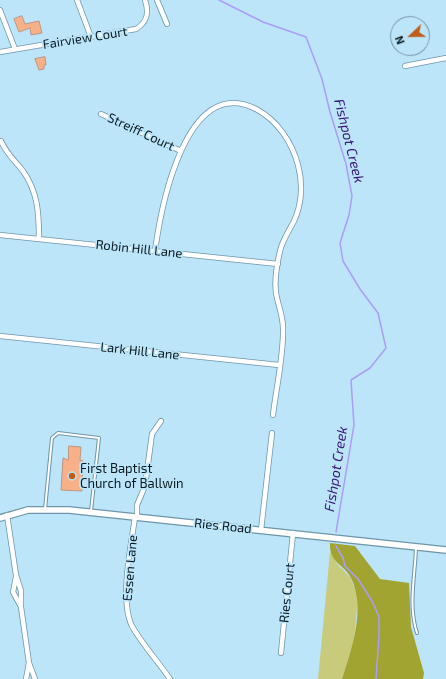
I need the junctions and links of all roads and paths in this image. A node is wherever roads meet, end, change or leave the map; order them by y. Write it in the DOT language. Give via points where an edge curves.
graph roads {
  1 [pos="77,0"];
  2 [pos="145,0"];
  3 [pos="157,0"];
  4 [pos="0,10"];
  5 [pos="167,24"];
  6 [pos="91,37"];
  7 [pos="15,49"];
  8 [pos="0,52"];
  9 [pos="446,58"];
  10 [pos="405,66"];
  11 [pos="101,114"];
  12 [pos="1,141"];
  13 [pos="181,151"];
  14 [pos="0,235"];
  15 [pos="39,239"];
  16 [pos="155,251"];
  17 [pos="278,264"];
  18 [pos="0,336"];
  19 [pos="279,366"];
  20 [pos="274,415"];
  21 [pos="161,421"];
  22 [pos="272,433"];
  23 [pos="46,509"];
  24 [pos="91,512"];
  25 [pos="7,516"];
  26 [pos="136,517"];
  27 [pos="0,518"];
  28 [pos="261,530"];
  29 [pos="294,533"];
  30 [pos="416,547"];
  31 [pos="446,550"];
  32 [pos="16,575"];
  33 [pos="21,607"];
  34 [pos="417,633"];
  35 [pos="281,652"];
  36 [pos="29,663"];
  37 [pos="26,679"];
  38 [pos="35,679"];
  39 [pos="170,679"];
  1 -- 6 [label="street"];
  2 -- 6 [label="street, Fairview Court" via="147,17 141,26 130,31"];
  3 -- 5 [label="street"];
  4 -- 7 [label="street"];
  6 -- 7 [label="street, Fairview Court"];
  7 -- 8 [label="street, Fairview Court"];
  9 -- 10 [label="street"];
  11 -- 13 [label="street, Streiff Court"];
  12 -- 15 [label="street" via="24,172 36,198 39,210"];
  13 -- 16 [label="street" via="164,198"];
  13 -- 17 [label="street" via="196,123 204,114 211,109 230,104 250,106 258,110 283,132 295,155 301,190 300,205 280,250"];
  14 -- 15 [label="street, Robin Hill Lane"];
  15 -- 16 [label="street, Robin Hill Lane"];
  16 -- 17 [label="street, Robin Hill Lane"];
  17 -- 19 [label="street" via="276,284 283,329"];
  18 -- 19 [label="street, Lark Hill Lane"];
  19 -- 20 [label="street"];
  21 -- 26 [label="street, Essen Lane" via="152,434 145,486 137,505"];
  22 -- 28 [label="street"];
  23 -- 24 [label="street, Ries Road"];
  23 -- 24 [label="lane" via="52,438 58,433 100,438"];
  23 -- 25 [label="street, Ries Road" via="28,510"];
  24 -- 26 [label="street, Ries Road"];
  25 -- 27 [label="street, Ries Road"];
  25 -- 32 [label="street"];
  26 -- 28 [label="street, Ries Road"];
  26 -- 39 [label="street, Essen Lane" via="126,597 127,612 131,625"];
  28 -- 29 [label="street, Ries Road"];
  29 -- 30 [label="street, Ries Road"];
  29 -- 35 [label="street, Ries Court"];
  30 -- 31 [label="street, Ries Road"];
  30 -- 34 [label="lane" via="413,590 414,624"];
  32 -- 33 [label="street" via="21,591"];
  32 -- 33 [label="street" via="13,592"];
  33 -- 36 [label="street"];
  36 -- 37 [label="street"];
  36 -- 38 [label="street"];
}
